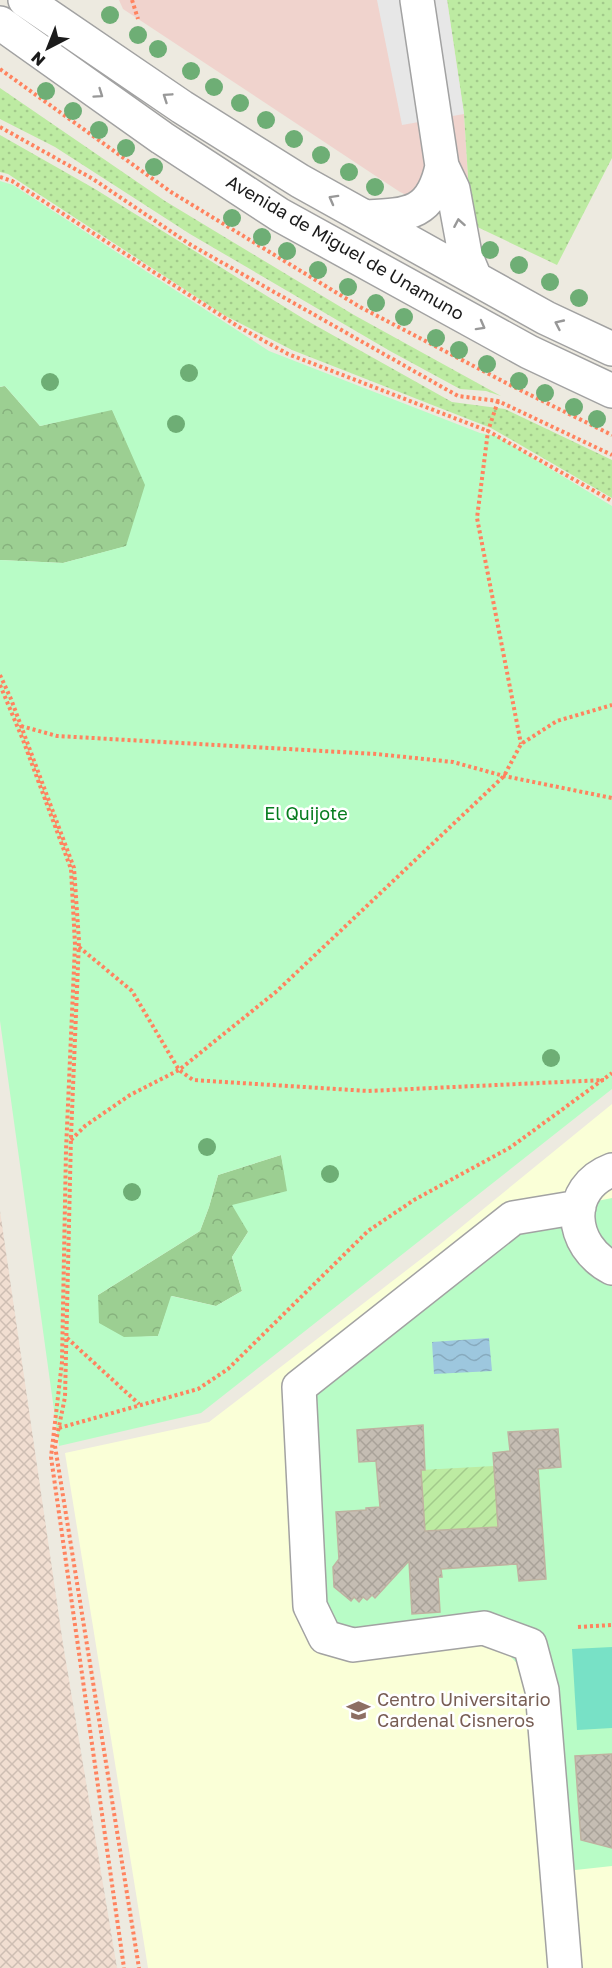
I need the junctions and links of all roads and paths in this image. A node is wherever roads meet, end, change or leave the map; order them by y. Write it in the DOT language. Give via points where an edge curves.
graph roads {
  1 [pos="25,0"];
  2 [pos="132,0"];
  3 [pos="417,0"];
  4 [pos="138,20"];
  5 [pos="0,23"];
  6 [pos="0,127"];
  7 [pos="442,166"];
  8 [pos="0,177"];
  9 [pos="366,217"];
  10 [pos="475,279"];
  11 [pos="612,349"];
  12 [pos="612,391"];
  13 [pos="498,401"];
  14 [pos="488,430"];
  15 [pos="612,455"];
  16 [pos="612,501"];
  17 [pos="0,675"];
  18 [pos="0,686"];
  19 [pos="612,705"];
  20 [pos="21,726"];
  21 [pos="521,744"];
  22 [pos="504,776"];
  23 [pos="612,798"];
  24 [pos="79,947"];
  25 [pos="179,1070"];
  26 [pos="612,1073"];
  27 [pos="604,1080"];
  28 [pos="71,1141"];
  29 [pos="612,1170"];
  30 [pos="579,1207"];
  31 [pos="612,1268"];
  32 [pos="66,1337"];
  33 [pos="140,1404"];
  34 [pos="58,1428"];
  35 [pos="612,1625"];
  36 [pos="578,1627"];
  37 [pos="124,1968"];
  38 [pos="139,1968"];
  39 [pos="565,1968"];
  9 -- 1 [label="street, Avenida de Miguel de Unamuno, one-way" via="182,107"];
  2 -- 4 [label="path"];
  3 -- 7 [label="street"];
  5 -- 12 [label="street, Avenida de Miguel de Unamuno, one-way" via="162,138 280,215 529,352"];
  6 -- 13 [label="path" via="93,179 191,245 458,396"];
  7 -- 9 [label="street" via="432,196 422,207"];
  10 -- 7 [label="street, one-way" via="465,254 453,189"];
  8 -- 14 [label="path" via="288,354"];
  9 -- 10 [label="street, Avenida de Miguel de Unamuno"];
  11 -- 10 [label="street, Avenida de Miguel de Unamuno, one-way"];
  13 -- 14 [label="path"];
  13 -- 15 [label="path"];
  14 -- 16 [label="path"];
  14 -- 21 [label="path" via="477,518"];
  17 -- 20 [label="path"];
  18 -- 37 [label="path" via="71,869 75,945 62,1362 51,1457"];
  19 -- 21 [label="path" via="557,722"];
  20 -- 22 [label="path" via="57,736 376,754 453,762"];
  20 -- 24 [label="path" via="74,868"];
  21 -- 22 [label="path"];
  22 -- 23 [label="path"];
  22 -- 25 [label="path" via="277,992"];
  24 -- 25 [label="path" via="132,991"];
  24 -- 28 [label="path"];
  25 -- 27 [label="path" via="193,1080 368,1092"];
  25 -- 28 [label="path" via="130,1095 85,1126"];
  26 -- 27 [label="path"];
  27 -- 33 [label="path" via="511,1147 414,1200 368,1231 228,1369 198,1389"];
  28 -- 32 [label="path"];
  29 -- 30 [label="street" via="596,1179"];
  30 -- 31 [label="street" via="578,1226 584,1243 595,1257"];
  30 -- 39 [label="street" via="513,1218 299,1388 310,1606 325,1637 353,1645 484,1628 530,1645 542,1690"];
  32 -- 33 [label="path"];
  32 -- 34 [label="path" via="65,1397"];
  33 -- 34 [label="path"];
  34 -- 38 [label="path" via="55,1446"];
  35 -- 36 [label="path"];
}
